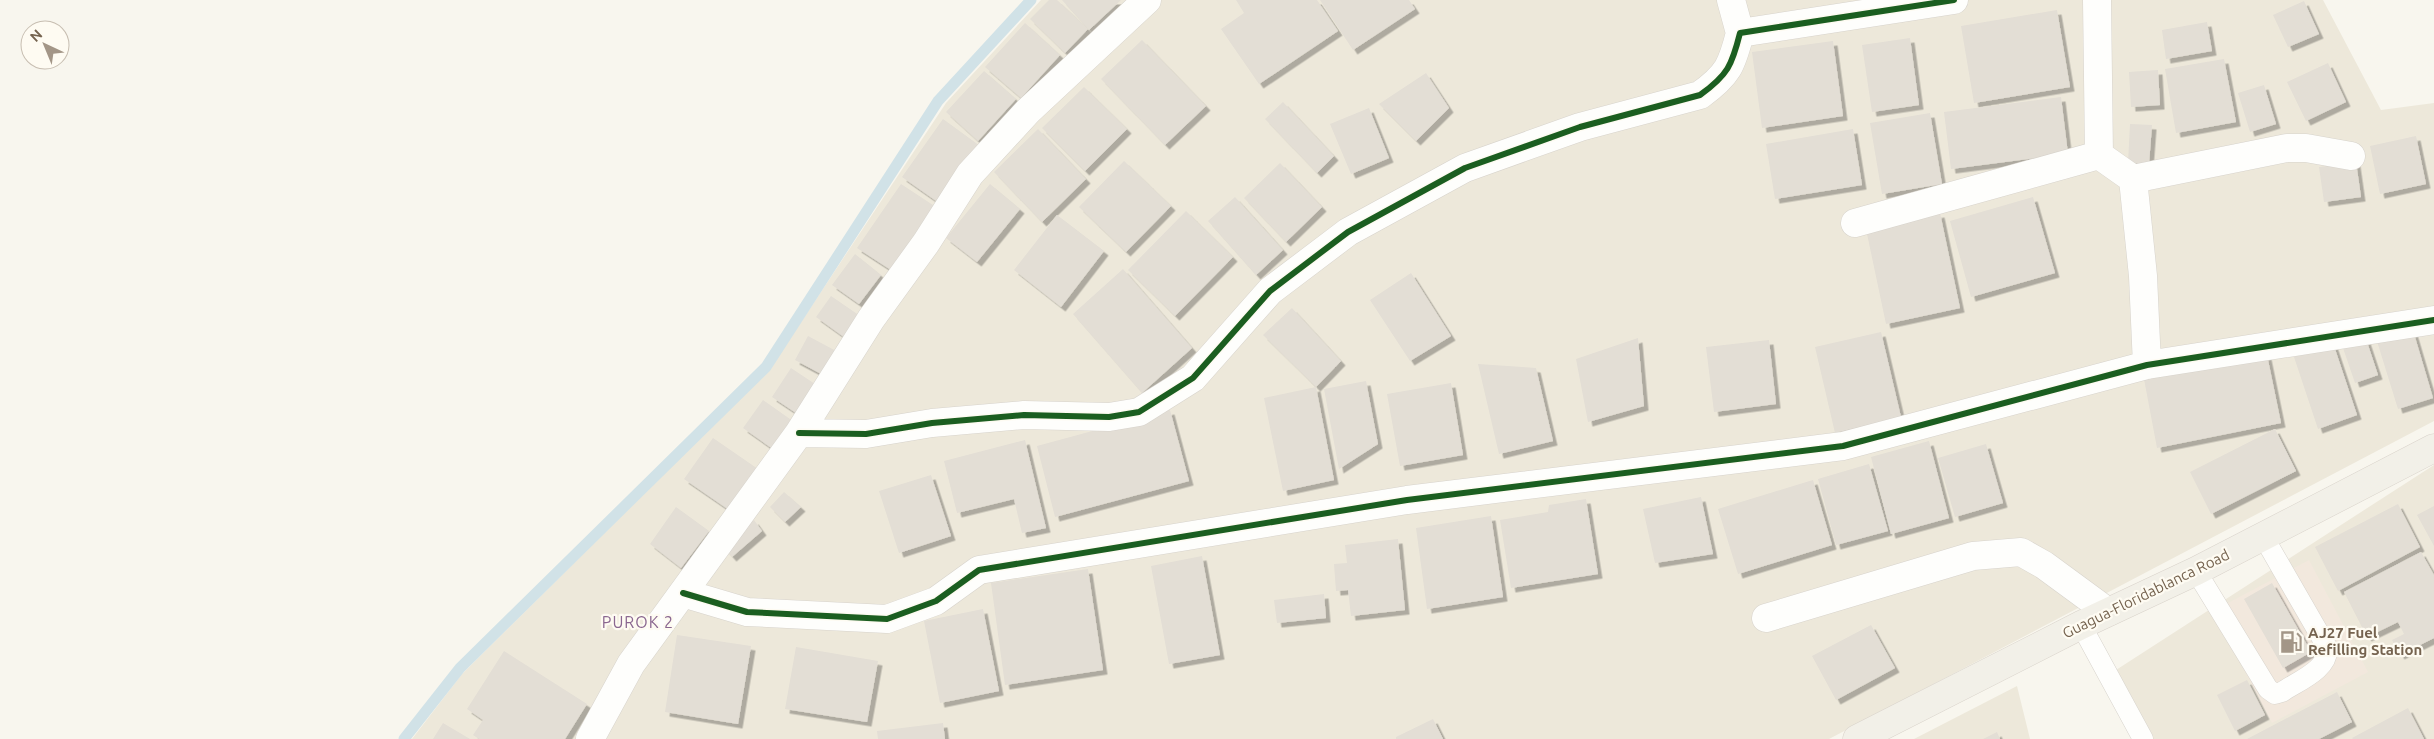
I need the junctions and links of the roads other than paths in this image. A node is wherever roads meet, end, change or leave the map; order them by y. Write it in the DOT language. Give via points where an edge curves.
graph roads {
  1 [pos="1147,0"];
  2 [pos="1731,0"];
  3 [pos="1954,0"];
  4 [pos="2097,0"];
  5 [pos="1740,33"];
  6 [pos="2099,156"];
  7 [pos="2351,156"];
  8 [pos="2133,179"];
  9 [pos="1855,223"];
  10 [pos="2434,320"];
  11 [pos="2147,365"];
  12 [pos="799,433"];
  13 [pos="2434,448"];
  14 [pos="2262,536"];
  15 [pos="2196,571"];
  16 [pos="683,593"];
  17 [pos="2108,612"];
  18 [pos="1766,618"];
  19 [pos="2081,625"];
  20 [pos="590,739"];
  21 [pos="1857,739"];
  22 [pos="2143,739"];
  1 -- 12 [label="street" via="1028,111 970,174 871,318"];
  2 -- 5 [label="street"];
  3 -- 5 [label="street"];
  4 -- 6 [label="street"];
  5 -- 12 [label="street" via="1732,64 1714,85 1700,95 1580,127 1465,168 1348,232 1270,291 1193,378 1139,412 1110,417 1024,415 932,423 866,434"];
  6 -- 8 [label="street"];
  6 -- 9 [label="street"];
  7 -- 8 [label="street" via="2287,148"];
  8 -- 11 [label="street" via="2143,276"];
  10 -- 11 [label="street"];
  11 -- 16 [label="street" via="1843,446 1407,500 979,570 936,601 887,619 747,612"];
  12 -- 16 [label="street"];
  13 -- 14 [label="main road, Guagua-Floridablanca Road"];
  14 -- 15 [label="main road, Guagua-Floridablanca Road"];
  14 -- 15 [label="lane" via="2328,654 2324,664 2282,692 2275,694 2268,689"];
  15 -- 17 [label="main road, Guagua-Floridablanca Road"];
  16 -- 20 [label="street" via="631,664"];
  17 -- 18 [label="street" via="2021,552 1973,556"];
  17 -- 19 [label="main road, Guagua-Floridablanca Road"];
  19 -- 21 [label="main road, Guagua-Floridablanca Road"];
  19 -- 22 [label="lane"];
}
